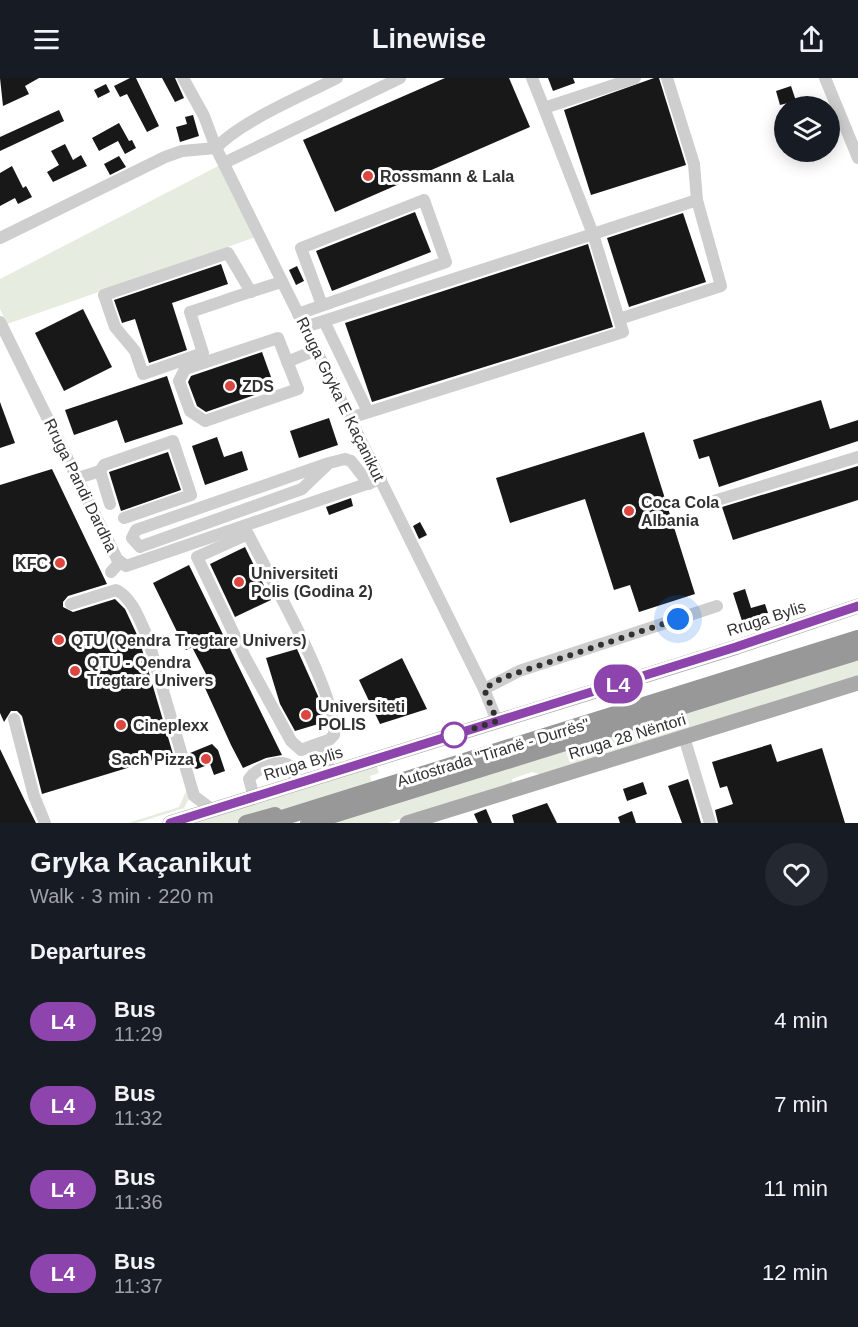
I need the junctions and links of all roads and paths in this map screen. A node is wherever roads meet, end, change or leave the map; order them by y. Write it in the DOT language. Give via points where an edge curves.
graph roads {
  1 [pos="183,78"];
  2 [pos="336,78"];
  3 [pos="400,78"];
  4 [pos="532,78"];
  5 [pos="635,78"];
  6 [pos="667,78"];
  7 [pos="825,78"];
  8 [pos="544,108"];
  9 [pos="216,148"];
  10 [pos="858,158"];
  11 [pos="224,164"];
  12 [pos="697,200"];
  13 [pos="593,234"];
  14 [pos="0,238"];
  15 [pos="282,282"];
  16 [pos="251,292"];
  17 [pos="322,305"];
  18 [pos="298,314"];
  19 [pos="620,319"];
  20 [pos="324,321"];
  21 [pos="0,322"];
  22 [pos="305,327"];
  23 [pos="316,350"];
  24 [pos="287,362"];
  25 [pos="368,412"];
  26 [pos="350,418"];
  27 [pos="858,457"];
  28 [pos="329,463"];
  29 [pos="100,471"];
  30 [pos="78,478"];
  31 [pos="375,482"];
  32 [pos="714,501"];
  33 [pos="110,504"];
  34 [pos="124,518"];
  35 [pos="120,562"];
  36 [pos="111,572"];
  37 [pos="71,604"];
  38 [pos="717,606"];
  39 [pos="858,606"];
  40 [pos="858,638"];
  41 [pos="858,652"];
  42 [pos="858,683"];
  43 [pos="484,689"];
  44 [pos="14,719"];
  45 [pos="497,721"];
  46 [pos="684,737"];
  47 [pos="320,743"];
  48 [pos="331,773"];
  49 [pos="298,783"];
  50 [pos="193,791"];
  51 [pos="254,797"];
  52 [pos="213,810"];
  53 [pos="309,816"];
  54 [pos="176,821"];
  55 [pos="45,823"];
  56 [pos="246,823"];
  57 [pos="266,823"];
  58 [pos="406,823"];
  59 [pos="710,823"];
  1 -- 9 [label="street, Rruga Gryka E Kaçanikut"];
  2 -- 9 [label="street" via="246,126"];
  3 -- 11 [label="street"];
  4 -- 8 [label="street"];
  5 -- 8 [label="street"];
  6 -- 12 [label="street" via="694,164"];
  7 -- 10 [label="street"];
  8 -- 13 [label="street"];
  9 -- 11 [label="street, Rruga Gryka E Kaçanikut"];
  9 -- 14 [label="street" via="165,157"];
  11 -- 15 [label="street, Rruga Gryka E Kaçanikut"];
  12 -- 13 [label="street"];
  12 -- 19 [label="street" via="722,286"];
  13 -- 19 [label="street"];
  13 -- 20 [label="street"];
  15 -- 16 [label="street"];
  15 -- 18 [label="street, Rruga Gryka E Kaçanikut"];
  16 -- 16 [label="street" via="190,312 203,353 142,374 135,351 115,327 104,295 228,253"];
  17 -- 17 [label="street" via="446,262 424,200 301,248"];
  17 -- 18 [label="street"];
  18 -- 22 [label="street, Rruga Gryka E Kaçanikut"];
  19 -- 25 [label="street" via="623,332"];
  20 -- 22 [label="street"];
  20 -- 25 [label="street"];
  21 -- 30 [label="street, Rruga Pandi Dardha"];
  22 -- 23 [label="street, Rruga Gryka E Kaçanikut"];
  23 -- 24 [label="street"];
  23 -- 26 [label="street, Rruga Gryka E Kaçanikut"];
  24 -- 24 [label="street" via="298,389 205,420 190,411 178,381 185,369 278,338"];
  25 -- 26 [label="street"];
  26 -- 31 [label="street, Rruga Gryka E Kaçanikut"];
  27 -- 32 [label="street"];
  28 -- 28 [label="street" via="135,530 132,538 140,546 146,545 303,489"];
  28 -- 31 [label="street" via="351,461"];
  29 -- 30 [label="street"];
  29 -- 33 [label="street"];
  29 -- 34 [label="street" via="104,465 173,441 191,495"];
  30 -- 35 [label="street, Rruga Pandi Dardha"];
  31 -- 35 [label="street, Rruga Pandi Dardha" via="131,566"];
  31 -- 43 [label="street, Rruga Gryka E Kaçanikut"];
  35 -- 36 [label="street"];
  37 -- 50 [label="street" via="116,590 137,614"];
  38 -- 43 [label="street" via="519,671"];
  39 -- 45 [label="main road, Rruga Bylis"];
  40 -- 53 [label="highway, Autostrada \"Tiranë - Durrës\""];
  41 -- 53 [label="highway, Autostrada \"Tiranë - Durrës\""];
  42 -- 46 [label="main road, Rruga 28 Nëntori"];
  43 -- 45 [label="street, Rruga Gryka E Kaçanikut"];
  44 -- 55 [label="street"];
  45 -- 48 [label="main road, Rruga Bylis"];
  46 -- 58 [label="main road, Rruga 28 Nëntori"];
  46 -- 59 [label="street"];
  47 -- 47 [label="street" via="301,750 291,741 197,557 248,534 303,641 328,701 334,735"];
  47 -- 48 [label="street"];
  48 -- 49 [label="main road, Rruga Bylis"];
  49 -- 51 [label="main road, Rruga Bylis"];
  49 -- 51 [label="street" via="290,766 280,763 254,772 249,779"];
  50 -- 52 [label="street"];
  50 -- 54 [label="street" via="191,807"];
  51 -- 52 [label="main road, Rruga Bylis"];
  52 -- 54 [label="main road, Rruga Bylis"];
  53 -- 56 [label="highway"];
  53 -- 57 [label="highway, Autostrada \"Tiranë - Durrës\""];
}
